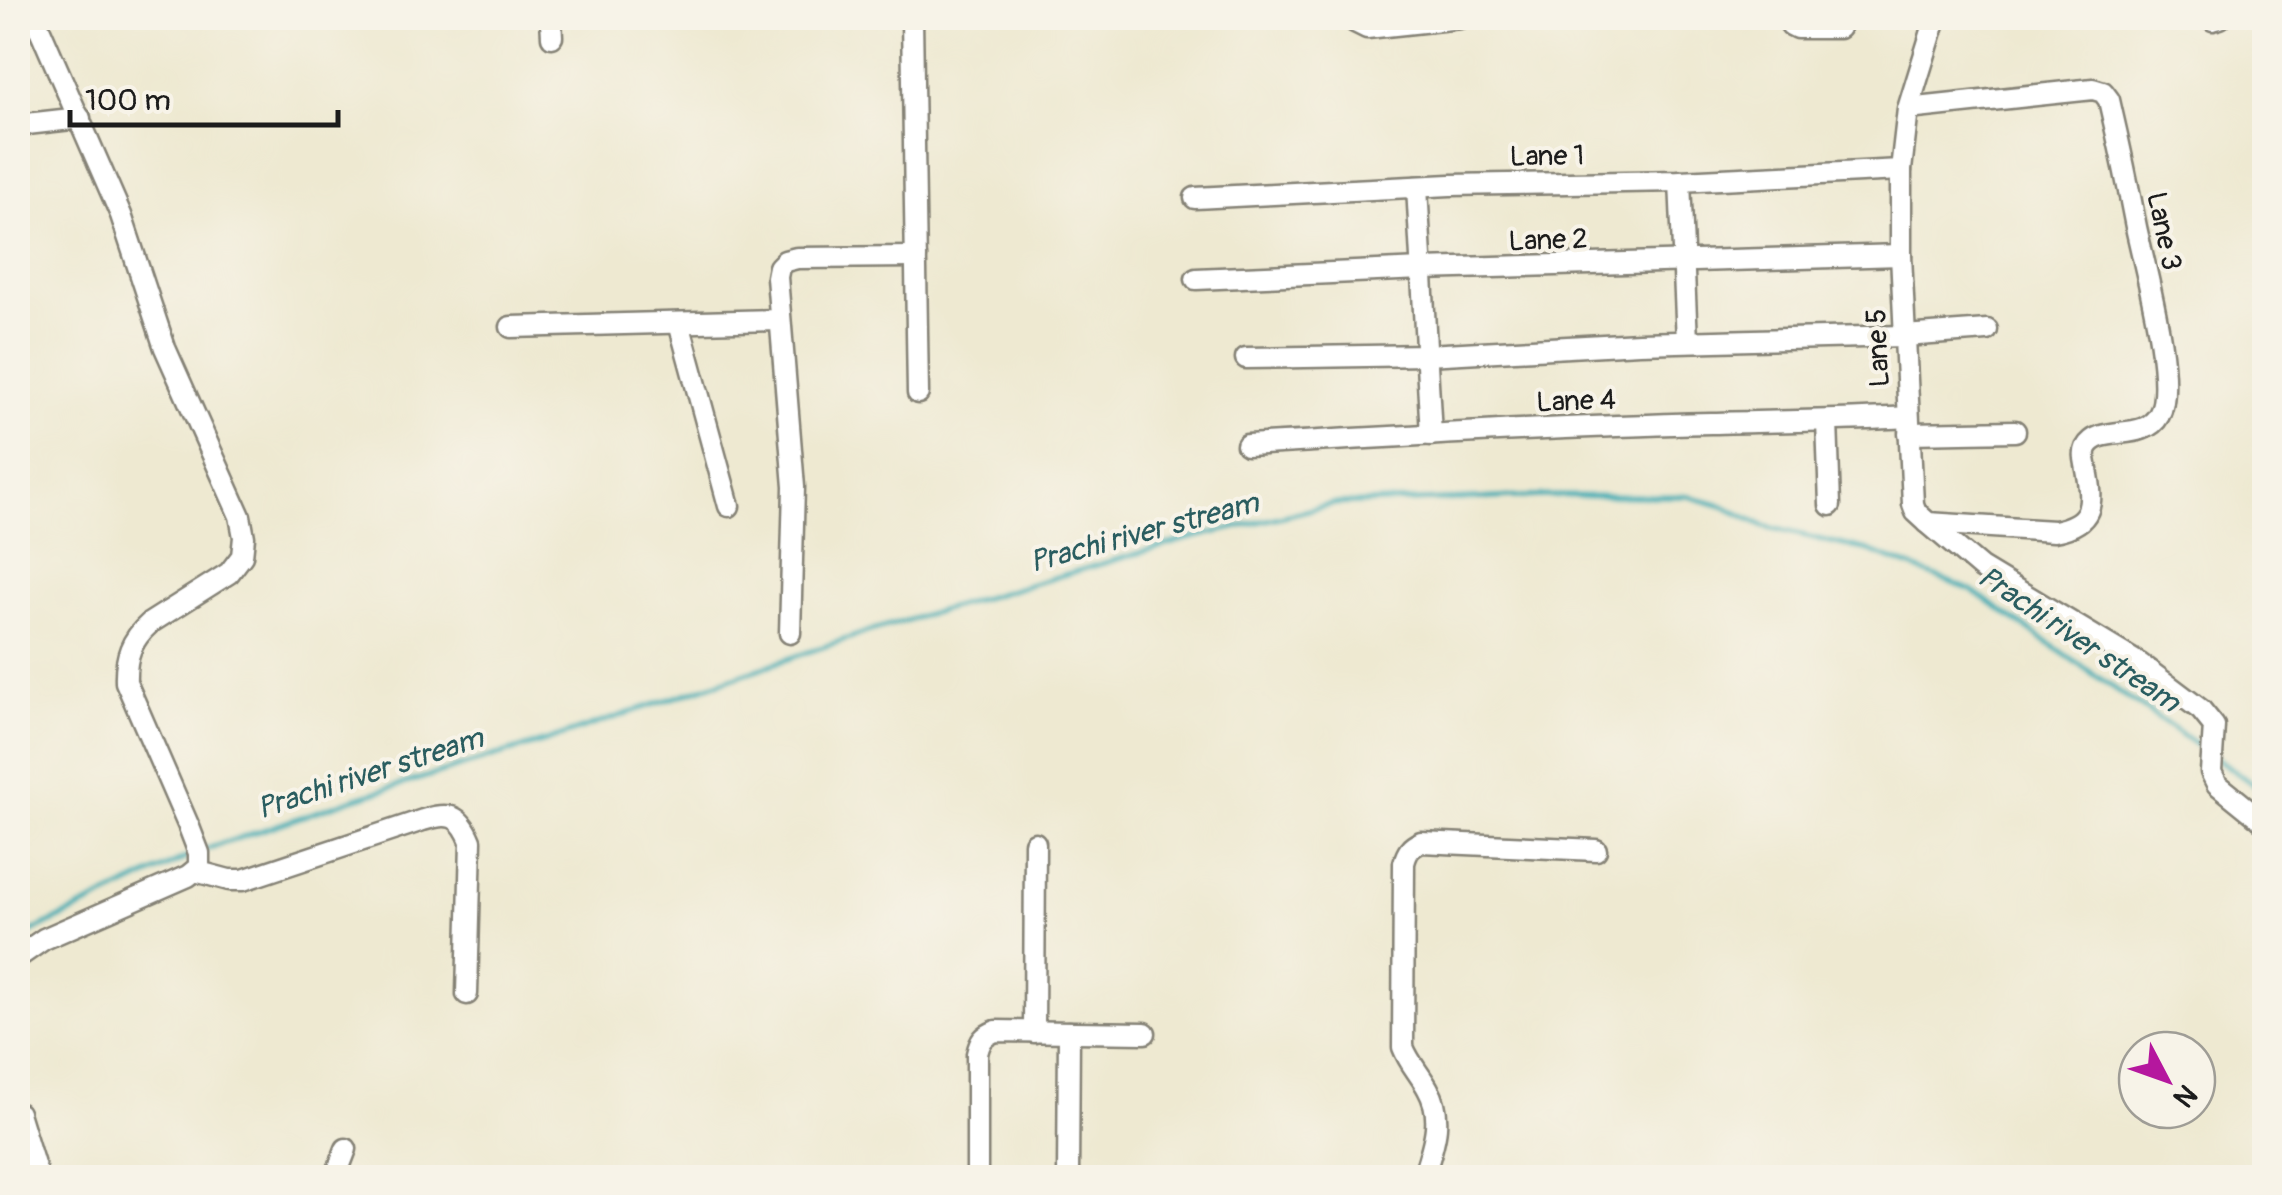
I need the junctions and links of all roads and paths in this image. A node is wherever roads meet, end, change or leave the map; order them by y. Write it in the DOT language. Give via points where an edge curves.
graph roads {
  1 [pos="35,18"];
  2 [pos="912,18"];
  3 [pos="1352,18"];
  4 [pos="1460,18"];
  5 [pos="1787,18"];
  6 [pos="1936,18"];
  7 [pos="1840,28"];
  8 [pos="1908,109"];
  9 [pos="80,118"];
  10 [pos="18,124"];
  11 [pos="1902,170"];
  12 [pos="1680,182"];
  13 [pos="1417,187"];
  14 [pos="1194,198"];
  15 [pos="1900,255"];
  16 [pos="916,257"];
  17 [pos="1684,262"];
  18 [pos="1422,269"];
  19 [pos="1196,279"];
  20 [pos="778,320"];
  21 [pos="678,323"];
  22 [pos="511,327"];
  23 [pos="1988,330"];
  24 [pos="1904,336"];
  25 [pos="1687,342"];
  26 [pos="1426,355"];
  27 [pos="1246,358"];
  28 [pos="918,393"];
  29 [pos="1827,422"];
  30 [pos="1909,425"];
  31 [pos="2015,431"];
  32 [pos="1431,435"];
  33 [pos="1247,444"];
  34 [pos="1830,505"];
  35 [pos="729,506"];
  36 [pos="1928,523"];
  37 [pos="790,633"];
  38 [pos="2264,822"];
  39 [pos="1035,843"];
  40 [pos="1596,850"];
  41 [pos="197,869"];
  42 [pos="18,958"];
  43 [pos="467,994"];
  44 [pos="1034,1032"];
  45 [pos="1069,1032"];
  46 [pos="1145,1032"];
  47 [pos="18,1114"];
  48 [pos="346,1148"];
  49 [pos="38,1178"];
  50 [pos="335,1178"];
  51 [pos="977,1178"];
  52 [pos="1068,1178"];
  53 [pos="1423,1178"];
  1 -- 9 [label="street"];
  2 -- 16 [label="street"];
  3 -- 4 [label="street" via="1367,28"];
  5 -- 7 [label="street" via="1797,28"];
  6 -- 8 [label="street, Lane 5"];
  8 -- 11 [label="street, Lane 5"];
  8 -- 36 [label="street, Lane 3" via="2104,92 2153,307 2164,392 2160,414 2148,426 2101,436 2087,446 2091,500 2078,524 2054,531"];
  9 -- 10 [label="street"];
  9 -- 41 [label="street" via="244,538 242,556 229,573 150,622 130,647 125,666 199,853"];
  11 -- 12 [label="street, Lane 1"];
  11 -- 15 [label="street, Lane 5"];
  12 -- 13 [label="street, Lane 1"];
  12 -- 17 [label="street"];
  13 -- 14 [label="street, Lane 1"];
  13 -- 18 [label="street"];
  15 -- 17 [label="street, Lane 2"];
  15 -- 24 [label="street, Lane 5"];
  16 -- 20 [label="street" via="785,261 776,277"];
  16 -- 28 [label="street"];
  17 -- 18 [label="street, Lane 2"];
  17 -- 25 [label="street"];
  18 -- 19 [label="street, Lane 2"];
  18 -- 26 [label="street"];
  20 -- 21 [label="street"];
  20 -- 37 [label="street" via="794,487"];
  21 -- 22 [label="street"];
  21 -- 35 [label="street"];
  23 -- 24 [label="street"];
  24 -- 25 [label="street"];
  24 -- 30 [label="street, Lane 5"];
  25 -- 26 [label="street"];
  26 -- 27 [label="street"];
  26 -- 32 [label="street"];
  29 -- 30 [label="street, Lane 4"];
  29 -- 32 [label="street, Lane 4"];
  29 -- 34 [label="street"];
  30 -- 31 [label="street, Lane 4"];
  30 -- 36 [label="street, Lane 5" via="1913,504"];
  32 -- 33 [label="street, Lane 4"];
  36 -- 38 [label="street" via="1981,568 2140,664 2201,710 2215,732 2211,772"];
  39 -- 44 [label="street"];
  40 -- 53 [label="street" via="1421,842 1406,854 1403,1047 1438,1120"];
  41 -- 42 [label="street" via="44,939"];
  41 -- 43 [label="street" via="243,880 451,816 471,840"];
  44 -- 45 [label="street"];
  44 -- 51 [label="street" via="996,1031 980,1043"];
  45 -- 46 [label="street"];
  45 -- 52 [label="street"];
  47 -- 49 [label="street"];
  48 -- 50 [label="street"];
}
